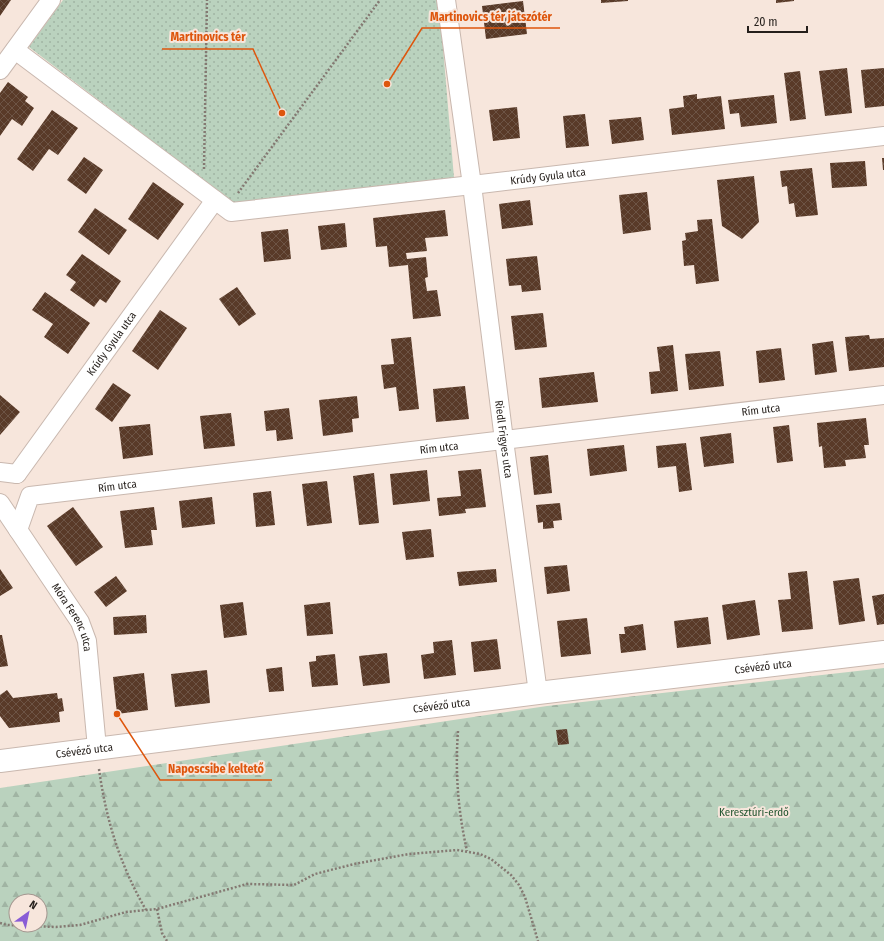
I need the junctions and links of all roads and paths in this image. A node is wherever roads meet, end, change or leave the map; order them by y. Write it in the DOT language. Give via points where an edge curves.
graph roads {
  1 [pos="51,0"];
  2 [pos="207,0"];
  3 [pos="380,0"];
  4 [pos="446,0"];
  5 [pos="15,50"];
  6 [pos="0,70"];
  7 [pos="884,136"];
  8 [pos="472,186"];
  9 [pos="215,200"];
  10 [pos="884,395"];
  11 [pos="504,440"];
  12 [pos="9,473"];
  13 [pos="30,496"];
  14 [pos="0,503"];
  15 [pos="18,530"];
  16 [pos="884,652"];
  17 [pos="538,692"];
  18 [pos="458,731"];
  19 [pos="97,748"];
  20 [pos="0,761"];
  21 [pos="467,851"];
  22 [pos="146,910"];
  23 [pos="157,910"];
  24 [pos="0,923"];
  25 [pos="167,941"];
  26 [pos="538,941"];
  1 -- 5 [label="street"];
  2 -- 9 [label="path"];
  3 -- 9 [label="path"];
  4 -- 8 [label="street, Riedl Frigyes utca"];
  5 -- 6 [label="street"];
  5 -- 9 [label="street"];
  7 -- 8 [label="street, Krúdy Gyula utca"];
  8 -- 9 [label="street, Krúdy Gyula utca" via="231,212"];
  8 -- 11 [label="street, Riedl Frigyes utca"];
  9 -- 12 [label="street, Krúdy Gyula utca"];
  10 -- 11 [label="street, Rím utca"];
  11 -- 13 [label="street, Rím utca"];
  11 -- 17 [label="street, Riedl Frigyes utca"];
  12 -- 13 [label="street"];
  13 -- 15 [label="street"];
  14 -- 15 [label="street, Móra Ferenc utca"];
  15 -- 19 [label="street, Móra Ferenc utca" via="80,622 87,641"];
  16 -- 17 [label="main road, Csévéző utca"];
  17 -- 19 [label="main road, Csévéző utca"];
  18 -- 21 [label="path" via="457,786"];
  19 -- 20 [label="main road, Csévéző utca"];
  19 -- 22 [label="path" via="108,822 125,871"];
  21 -- 23 [label="path" via="408,854 361,862 315,874 294,886 247,884"];
  21 -- 26 [label="path" via="491,859 519,885"];
  22 -- 23 [label="path"];
  22 -- 24 [label="path" via="126,912 80,925 56,927"];
  23 -- 25 [label="path" via="162,933"];
}
